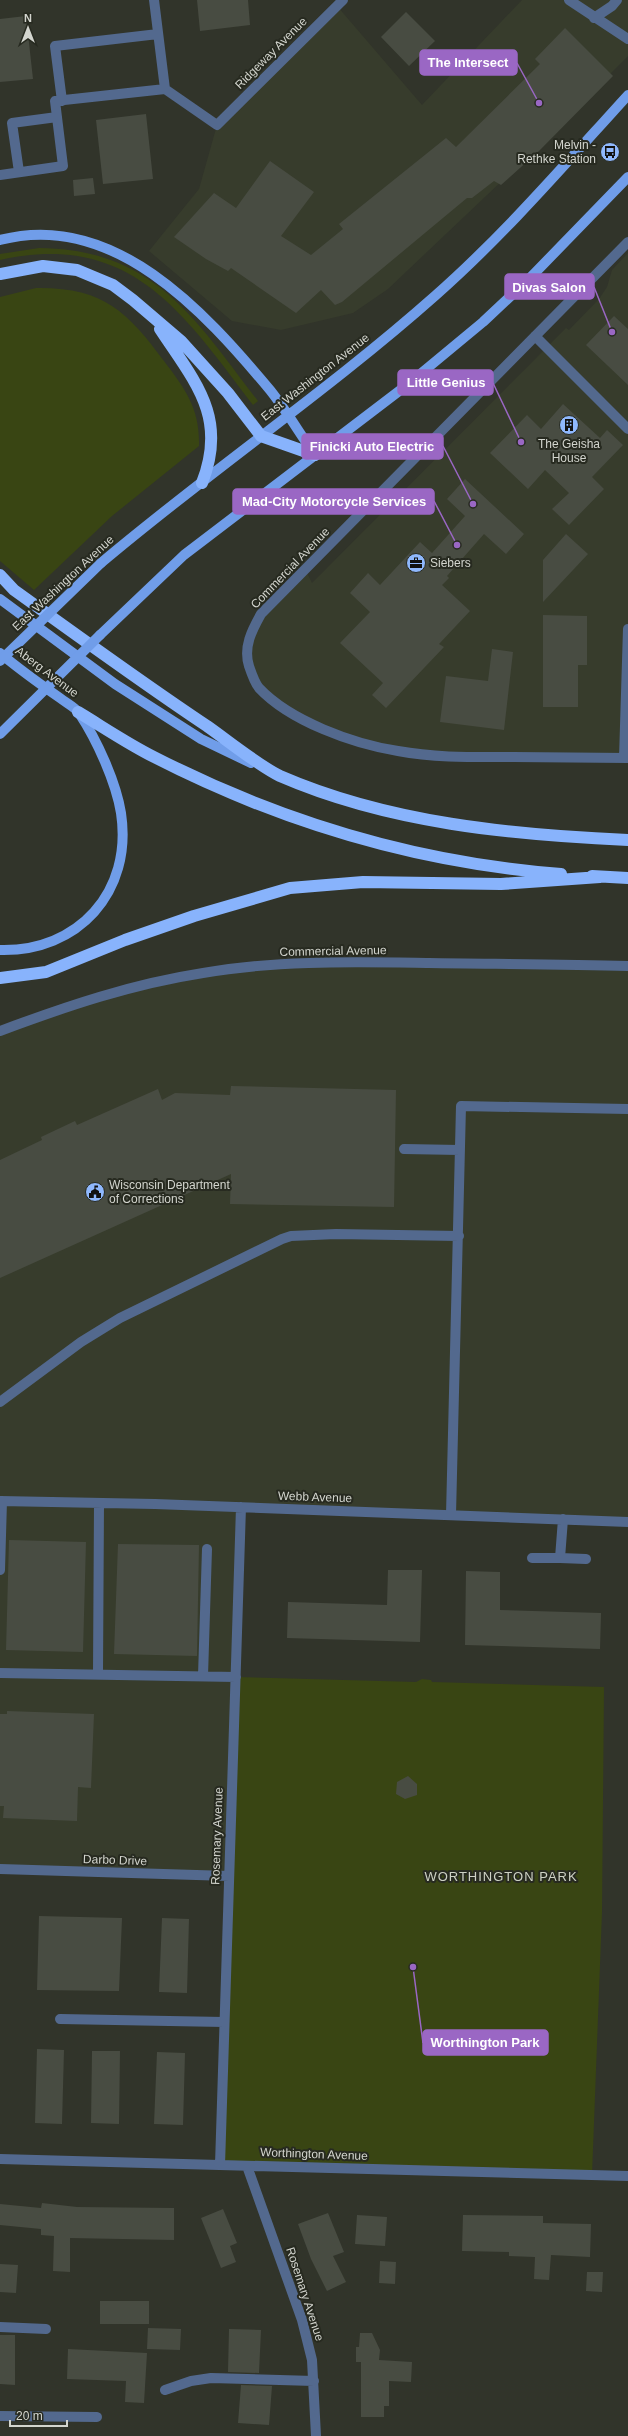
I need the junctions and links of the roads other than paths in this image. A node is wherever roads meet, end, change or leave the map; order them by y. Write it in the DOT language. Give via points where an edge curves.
graph roads {
  1 [pos="154,0"];
  2 [pos="343,0"];
  3 [pos="569,0"];
  4 [pos="617,0"];
  5 [pos="594,18"];
  6 [pos="158,34"];
  7 [pos="628,39"];
  8 [pos="165,89"];
  9 [pos="628,95"];
  10 [pos="62,101"];
  11 [pos="57,117"];
  12 [pos="19,172"];
  13 [pos="0,175"];
  14 [pos="628,177"];
  15 [pos="0,240"];
  16 [pos="628,242"];
  17 [pos="0,274"];
  18 [pos="152,318"];
  19 [pos="535,336"];
  20 [pos="288,416"];
  21 [pos="628,429"];
  22 [pos="261,436"];
  23 [pos="315,455"];
  24 [pos="202,483"];
  25 [pos="0,575"];
  26 [pos="0,598"];
  27 [pos="628,629"];
  28 [pos="0,653"];
  29 [pos="0,661"];
  30 [pos="78,712"];
  31 [pos="0,734"];
  32 [pos="626,758"];
  33 [pos="278,775"];
  34 [pos="628,840"];
  35 [pos="600,877"];
  36 [pos="628,878"];
  37 [pos="0,950"];
  38 [pos="628,966"];
  39 [pos="0,978"];
  40 [pos="0,1031"];
  41 [pos="628,1109"];
  42 [pos="404,1149"];
  43 [pos="460,1150"];
  44 [pos="459,1236"];
  45 [pos="0,1402"];
  46 [pos="1,1501"];
  47 [pos="100,1504"];
  48 [pos="241,1507"];
  49 [pos="451,1515"];
  50 [pos="563,1519"];
  51 [pos="628,1522"];
  52 [pos="207,1549"];
  53 [pos="532,1558"];
  54 [pos="560,1558"];
  55 [pos="586,1559"];
  56 [pos="0,1570"];
  57 [pos="0,1673"];
  58 [pos="98,1674"];
  59 [pos="203,1676"];
  60 [pos="236,1677"];
  61 [pos="0,1869"];
  62 [pos="229,1876"];
  63 [pos="60,2019"];
  64 [pos="224,2022"];
  65 [pos="0,2159"];
  66 [pos="220,2165"];
  67 [pos="247,2166"];
  68 [pos="628,2176"];
  69 [pos="0,2328"];
  70 [pos="46,2329"];
  71 [pos="314,2381"];
  72 [pos="164,2390"];
  73 [pos="0,2416"];
  74 [pos="97,2417"];
  75 [pos="316,2436"];
  1 -- 6 [label="street"];
  2 -- 8 [label="street, Ridgeway Avenue" via="217,125"];
  3 -- 5 [label="street"];
  4 -- 5 [label="street"];
  5 -- 7 [label="street"];
  6 -- 8 [label="street"];
  6 -- 10 [label="street" via="55,46"];
  8 -- 10 [label="street"];
  9 -- 20 [label="main road, East Washington Avenue" via="534,197 437,294 340,377"];
  10 -- 11 [label="street" via="56,101"];
  11 -- 12 [label="street" via="63,166"];
  11 -- 12 [label="street" via="12,123"];
  12 -- 13 [label="street"];
  14 -- 23 [label="main road" via="535,273 483,322 407,385"];
  15 -- 20 [label="main road" via="33,234 68,236 103,246 160,279 228,344 271,391"];
  16 -- 19 [label="street, Commercial Avenue"];
  17 -- 18 [label="highway" via="43,266 78,270 113,285 134,300"];
  18 -- 22 [label="highway" via="181,341 228,393"];
  18 -- 24 [label="highway" via="192,376 211,424 213,444 210,463"];
  19 -- 21 [label="street"];
  19 -- 32 [label="street, Commercial Avenue" via="261,614 251,633 247,649 248,665 258,687 283,708 320,727 356,741 397,751 458,757"];
  20 -- 22 [label="main road, East Washington Avenue"];
  20 -- 23 [label="main road"];
  22 -- 23 [label="highway"];
  22 -- 24 [label="main road, East Washington Avenue"];
  23 -- 31 [label="main road, bridge" via="184,555"];
  24 -- 29 [label="main road, East Washington Avenue, bridge" via="101,563"];
  25 -- 33 [label="highway" via="14,590 121,668"];
  26 -- 33 [label="main road" via="115,684 201,739"];
  27 -- 32 [label="street"];
  28 -- 30 [label="main road, Aberg Avenue"];
  30 -- 35 [label="highway" via="153,756 220,787 330,831 473,864"];
  30 -- 37 [label="main road" via="118,798 121,814 121,860 113,884 102,903 84,923 57,941 34,948"];
  33 -- 34 [label="highway" via="340,799 479,828 551,837"];
  35 -- 36 [label="highway"];
  35 -- 39 [label="highway" via="500,884 363,882 290,888 194,916 46,972"];
  38 -- 40 [label="street, Commercial Avenue" via="357,962 205,972 130,987"];
  41 -- 43 [label="street" via="461,1106"];
  42 -- 43 [label="street"];
  43 -- 44 [label="street"];
  44 -- 45 [label="street" via="336,1234 291,1236 282,1239 120,1318 81,1342"];
  44 -- 49 [label="street"];
  46 -- 47 [label="street, Webb Avenue"];
  46 -- 56 [label="street"];
  47 -- 48 [label="street, Webb Avenue"];
  47 -- 58 [label="street"];
  48 -- 49 [label="street, Webb Avenue"];
  48 -- 60 [label="street, Rosemary Avenue"];
  49 -- 50 [label="street, Webb Avenue"];
  50 -- 51 [label="street, Webb Avenue"];
  50 -- 54 [label="street"];
  52 -- 59 [label="street"];
  53 -- 54 [label="street"];
  54 -- 55 [label="street"];
  57 -- 58 [label="street"];
  58 -- 59 [label="street"];
  59 -- 60 [label="street"];
  60 -- 62 [label="street, Rosemary Avenue"];
  61 -- 62 [label="street, Darbo Drive"];
  62 -- 64 [label="street, Rosemary Avenue"];
  63 -- 64 [label="street"];
  64 -- 66 [label="street, Rosemary Avenue"];
  65 -- 66 [label="street, Worthington Avenue"];
  66 -- 67 [label="street, Worthington Avenue"];
  67 -- 68 [label="street, Worthington Avenue"];
  67 -- 71 [label="street, Rosemary Avenue" via="302,2320 312,2360"];
  69 -- 70 [label="street"];
  71 -- 72 [label="street" via="211,2378 191,2381"];
  71 -- 75 [label="street, Rosemary Avenue"];
  73 -- 74 [label="street"];
}
